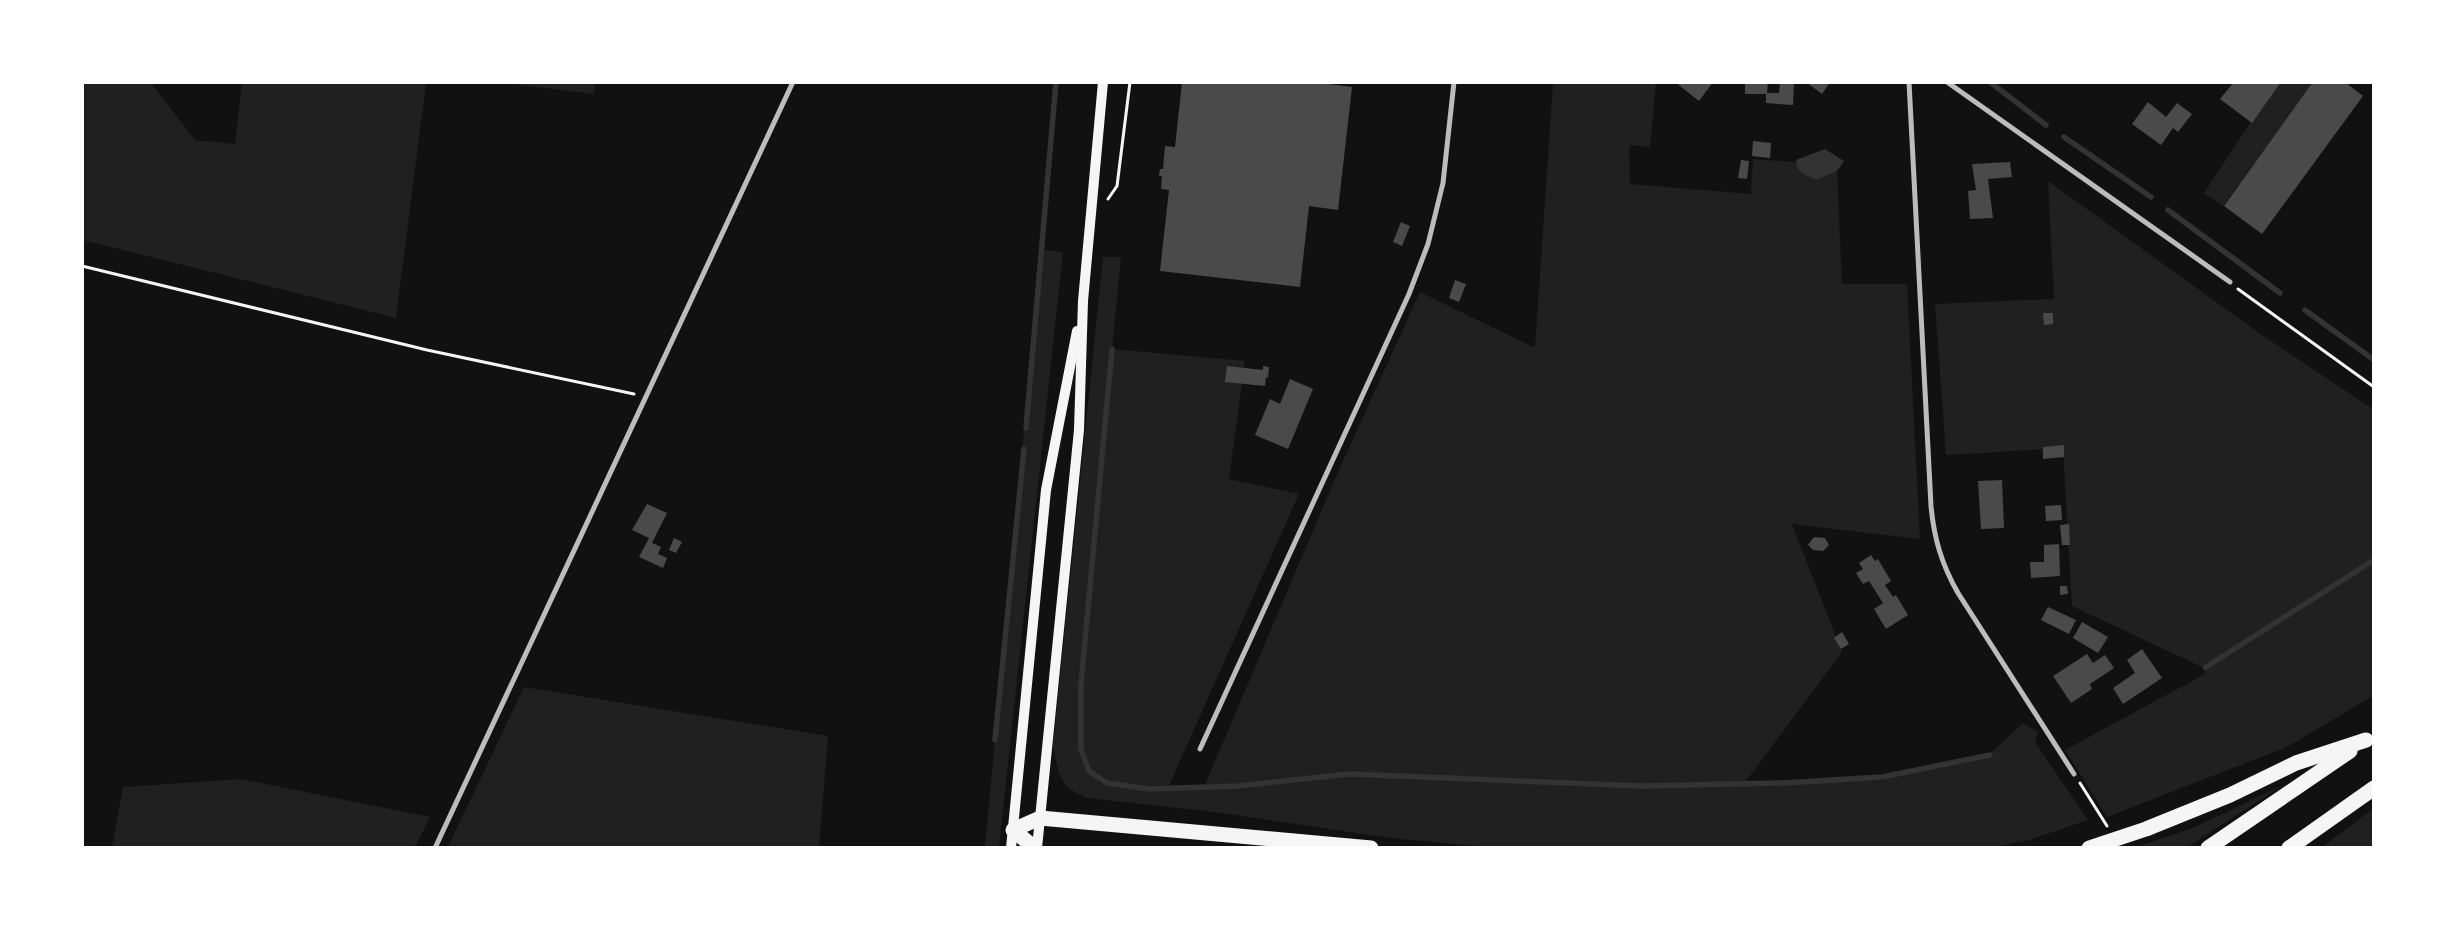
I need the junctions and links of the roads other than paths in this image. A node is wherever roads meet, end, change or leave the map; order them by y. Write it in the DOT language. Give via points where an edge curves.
graph roads {
  1 [pos="793,82"];
  2 [pos="1103,82"];
  3 [pos="1454,82"];
  4 [pos="1909,82"];
  5 [pos="1947,82"];
  6 [pos="2230,282"];
  7 [pos="1083,301"];
  8 [pos="2370,737"];
  9 [pos="1200,749"];
  10 [pos="2074,774"];
  11 [pos="2374,788"];
  12 [pos="1040,818"];
  13 [pos="1013,830"];
  14 [pos="435,848"];
  15 [pos="1011,848"];
  16 [pos="1036,848"];
  17 [pos="1371,848"];
  18 [pos="2089,848"];
  19 [pos="2208,848"];
  20 [pos="2289,848"];
  1 -- 14 [label="street"];
  2 -- 7 [label="main road"];
  3 -- 9 [label="street" via="1443,183 1428,244 1409,294"];
  4 -- 10 [label="street" via="1935,539 1958,593"];
  5 -- 6 [label="street"];
  7 -- 12 [label="main road" via="1079,430"];
  7 -- 13 [label="main road" via="1046,490"];
  8 -- 18 [label="highway" via="2296,763 2230,795 2146,829"];
  8 -- 19 [label="highway"];
  11 -- 20 [label="highway"];
  12 -- 13 [label="highway"];
  12 -- 16 [label="main road"];
  12 -- 17 [label="highway"];
  13 -- 15 [label="main road"];
  13 -- 16 [label="highway"];
}
